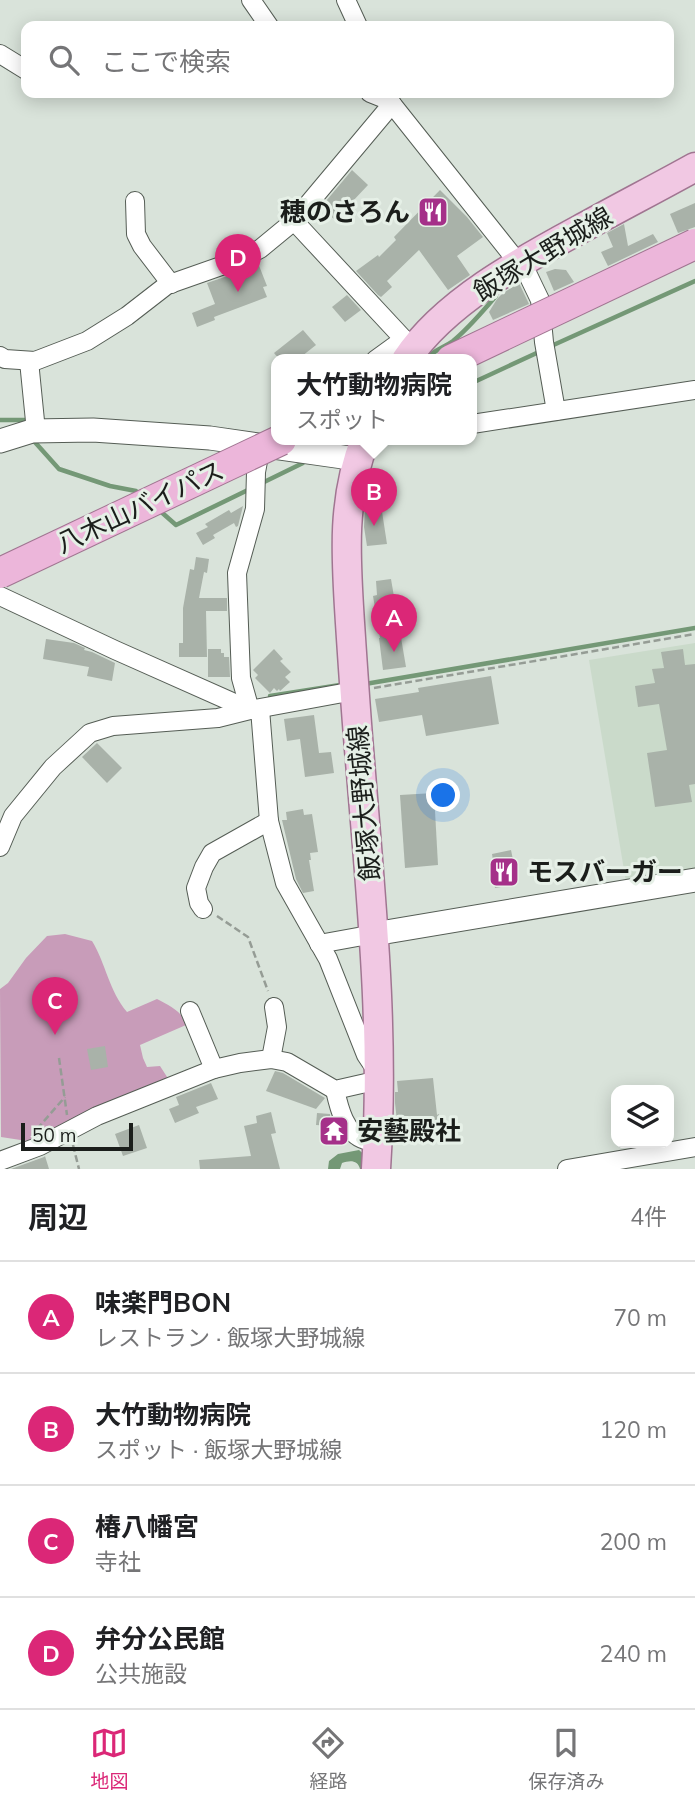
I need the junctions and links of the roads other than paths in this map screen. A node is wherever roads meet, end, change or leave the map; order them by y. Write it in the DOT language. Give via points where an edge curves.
graph roads {
  1 [pos="251,0"];
  2 [pos="346,0"];
  3 [pos="266,21"];
  4 [pos="356,21"];
  5 [pos="0,54"];
  6 [pos="21,67"];
  7 [pos="389,99"];
  8 [pos="695,167"];
  9 [pos="135,201"];
  10 [pos="294,221"];
  11 [pos="695,244"];
  12 [pos="517,263"];
  13 [pos="171,284"];
  14 [pos="408,349"];
  15 [pos="464,354"];
  16 [pos="0,356"];
  17 [pos="29,361"];
  18 [pos="695,390"];
  19 [pos="556,411"];
  20 [pos="477,423"];
  21 [pos="36,431"];
  22 [pos="0,441"];
  23 [pos="271,443"];
  24 [pos="292,445"];
  25 [pos="364,445"];
  26 [pos="314,447"];
  27 [pos="0,573"];
  28 [pos="0,596"];
  29 [pos="354,691"];
  30 [pos="255,709"];
  31 [pos="270,821"];
  32 [pos="1,840"];
  33 [pos="695,880"];
  34 [pos="203,909"];
  35 [pos="374,934"];
  36 [pos="319,944"];
  37 [pos="274,1007"];
  38 [pos="190,1011"];
  39 [pos="271,1059"];
  40 [pos="214,1069"];
  41 [pos="379,1077"];
  42 [pos="335,1090"];
  43 [pos="377,1141"];
  44 [pos="695,1147"];
  45 [pos="0,1161"];
  46 [pos="595,1166"];
  47 [pos="376,1169"];
  48 [pos="567,1169"];
  1 -- 3 [label="street"];
  2 -- 4 [label="street"];
  5 -- 6 [label="street"];
  7 -- 10 [label="street"];
  7 -- 12 [label="street"];
  8 -- 12 [label="main road, 飯塚大野城線"];
  9 -- 13 [label="street" via="136,234"];
  10 -- 13 [label="street" via="241,259"];
  10 -- 14 [label="street"];
  11 -- 15 [label="highway, bridge"];
  12 -- 14 [label="main road, 飯塚大野城線"];
  12 -- 19 [label="street" via="540,300"];
  13 -- 17 [label="street" via="87,341"];
  16 -- 17 [label="street"];
  17 -- 21 [label="street"];
  18 -- 19 [label="street"];
  19 -- 20 [label="street"];
  21 -- 22 [label="street"];
  21 -- 23 [label="street" via="93,429"];
  23 -- 27 [label="highway, 八木山バイパス, bridge"];
  23 -- 30 [label="street" via="237,573 241,678"];
  24 -- 26 [label="street"];
  25 -- 26 [label="street"];
  25 -- 29 [label="main road, 飯塚大野城線" via="351,486 345,546"];
  28 -- 30 [label="street"];
  29 -- 30 [label="street"];
  29 -- 35 [label="main road, 飯塚大野城線"];
  30 -- 31 [label="street"];
  30 -- 32 [label="street" via="218,718 113,726 90,733 53,767 13,816"];
  31 -- 34 [label="street" via="212,853 197,888"];
  31 -- 36 [label="street" via="285,883"];
  33 -- 35 [label="street"];
  35 -- 36 [label="street"];
  35 -- 41 [label="main road, 飯塚大野城線"];
  36 -- 41 [label="street"];
  37 -- 39 [label="street" via="277,1027"];
  38 -- 40 [label="street"];
  39 -- 40 [label="street"];
  39 -- 42 [label="street" via="294,1065"];
  40 -- 45 [label="street" via="69,1126 40,1146"];
  41 -- 42 [label="street"];
  41 -- 43 [label="main road, 飯塚大野城線"];
  42 -- 43 [label="street" via="342,1116 355,1133"];
  43 -- 47 [label="main road, 飯塚大野城線"];
  44 -- 46 [label="street"];
  46 -- 48 [label="street"];
}
